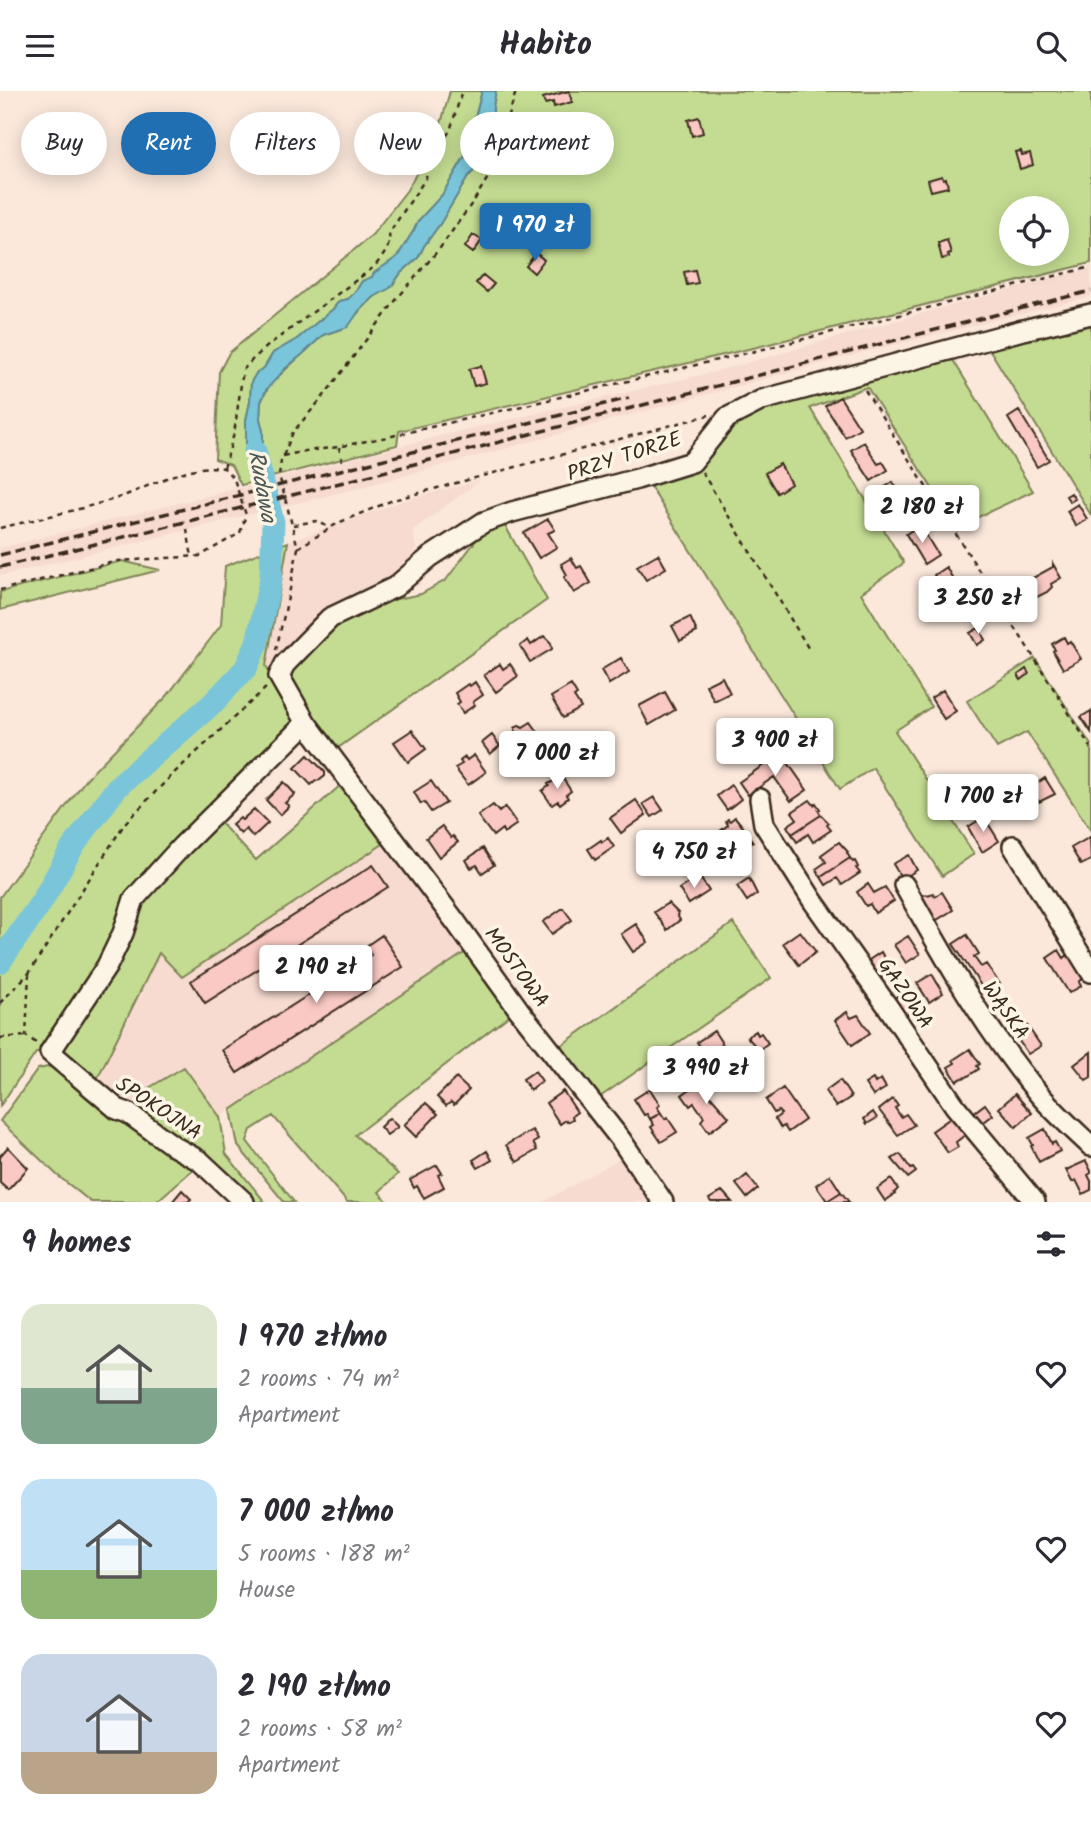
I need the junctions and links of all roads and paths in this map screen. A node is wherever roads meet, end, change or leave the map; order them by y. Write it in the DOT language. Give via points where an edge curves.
graph roads {
  1 [pos="462,91"];
  2 [pos="516,91"];
  3 [pos="1091,267"];
  4 [pos="1091,314"];
  5 [pos="856,375"];
  6 [pos="709,415"];
  7 [pos="339,447"];
  8 [pos="283,456"];
  9 [pos="342,461"];
  10 [pos="692,462"];
  11 [pos="224,468"];
  12 [pos="293,524"];
  13 [pos="0,528"];
  14 [pos="330,528"];
  15 [pos="187,529"];
  16 [pos="298,548"];
  17 [pos="192,557"];
  18 [pos="0,590"];
  19 [pos="276,651"];
  20 [pos="810,651"];
  21 [pos="279,676"];
  22 [pos="306,723"];
  23 [pos="1091,748"];
  24 [pos="760,799"];
  25 [pos="1013,846"];
  26 [pos="904,885"];
  27 [pos="1091,972"];
  28 [pos="29,973"];
  29 [pos="0,1003"];
  30 [pos="26,1036"];
  31 [pos="0,1038"];
  32 [pos="50,1052"];
  33 [pos="1091,1146"];
  34 [pos="244,1202"];
  35 [pos="663,1202"];
  36 [pos="1035,1202"];
  1 -- 11 [label="path" via="450,131 428,160 426,178 389,233 388,251 243,370"];
  2 -- 8 [label="path" via="499,151 475,199 293,432"];
  3 -- 7 [label="path" via="676,370"];
  4 -- 5 [label="street, PRZY TORZE"];
  5 -- 10 [label="street, PRZY TORZE" via="742,409 727,418"];
  5 -- 23 [label="path"];
  6 -- 14 [label="path" via="393,500"];
  7 -- 8 [label="path"];
  7 -- 9 [label="path"];
  8 -- 12 [label="path" via="279,475"];
  10 -- 20 [label="path"];
  10 -- 21 [label="street, PRZY TORZE" via="484,522 430,557 395,587 330,618"];
  11 -- 13 [label="path" via="198,468 113,500"];
  11 -- 17 [label="path" via="234,479 246,515 240,533"];
  12 -- 14 [label="path" via="317,521"];
  12 -- 16 [label="path"];
  14 -- 16 [label="path"];
  15 -- 17 [label="path"];
  16 -- 19 [label="path"];
  17 -- 18 [label="path" via="118,561"];
  21 -- 22 [label="street, MOSTOWA"];
  21 -- 28 [label="path" via="125,823"];
  22 -- 32 [label="street" via="134,899 107,966"];
  22 -- 35 [label="street, MOSTOWA"];
  24 -- 36 [label="street, GAZOWA" via="764,824 813,901 955,1106"];
  25 -- 27 [label="street"];
  26 -- 33 [label="street, WĄSKA" via="993,1034 1039,1094"];
  28 -- 29 [label="path"];
  28 -- 30 [label="path"];
  30 -- 31 [label="path"];
  30 -- 32 [label="path"];
  32 -- 34 [label="street, SPOKOJNA" via="117,1109 200,1161"];
}
